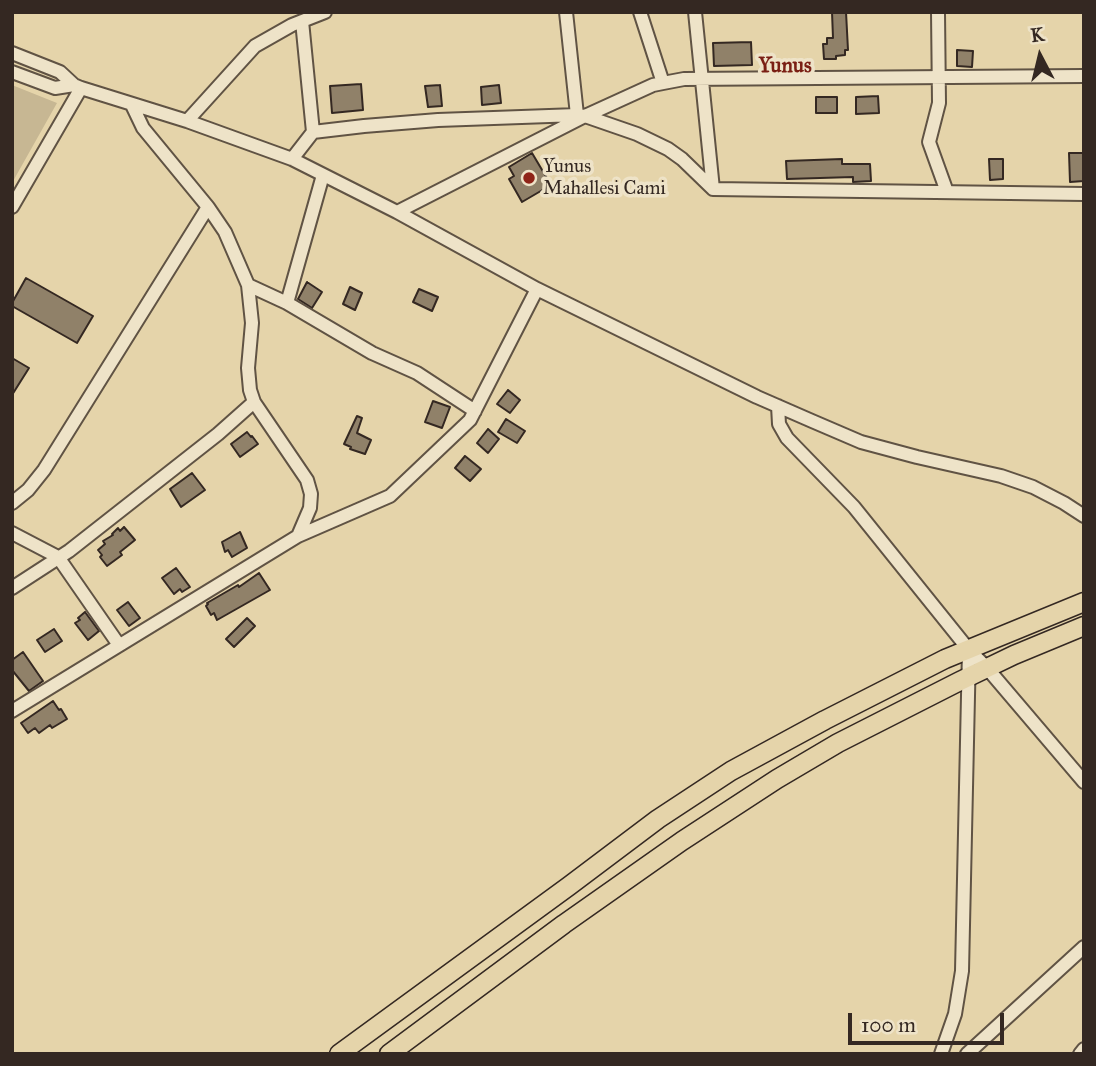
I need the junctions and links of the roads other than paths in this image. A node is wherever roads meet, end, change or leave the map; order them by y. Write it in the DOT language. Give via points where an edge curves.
graph roads {
  1 [pos="325,12"];
  2 [pos="566,12"];
  3 [pos="640,12"];
  4 [pos="695,12"];
  5 [pos="938,12"];
  6 [pos="300,18"];
  7 [pos="12,52"];
  8 [pos="12,72"];
  9 [pos="1084,76"];
  10 [pos="939,78"];
  11 [pos="702,79"];
  12 [pos="663,83"];
  13 [pos="77,86"];
  14 [pos="132,105"];
  15 [pos="581,116"];
  16 [pos="187,121"];
  17 [pos="313,132"];
  18 [pos="292,159"];
  19 [pos="323,175"];
  20 [pos="713,189"];
  21 [pos="947,192"];
  22 [pos="1084,194"];
  23 [pos="208,206"];
  24 [pos="12,207"];
  25 [pos="397,212"];
  26 [pos="248,285"];
  27 [pos="537,289"];
  28 [pos="286,303"];
  29 [pos="254,402"];
  30 [pos="778,407"];
  31 [pos="475,411"];
  32 [pos="12,503"];
  33 [pos="1084,516"];
  34 [pos="12,533"];
  35 [pos="298,536"];
  36 [pos="58,557"];
  37 [pos="12,588"];
  38 [pos="1084,602"];
  39 [pos="1084,626"];
  40 [pos="119,645"];
  41 [pos="969,650"];
  42 [pos="987,668"];
  43 [pos="969,677"];
  44 [pos="12,711"];
  45 [pos="1084,782"];
  46 [pos="1084,947"];
  47 [pos="1084,1049"];
  48 [pos="339,1054"];
  49 [pos="389,1054"];
  50 [pos="941,1054"];
  51 [pos="967,1054"];
  52 [pos="1080,1054"];
  1 -- 6 [label="street"];
  2 -- 15 [label="street"];
  3 -- 12 [label="street"];
  4 -- 11 [label="street"];
  5 -- 10 [label="street"];
  6 -- 16 [label="street" via="255,46"];
  6 -- 17 [label="street"];
  7 -- 13 [label="street" via="60,72"];
  8 -- 13 [label="street" via="55,88"];
  9 -- 10 [label="street"];
  10 -- 11 [label="street"];
  10 -- 21 [label="street" via="939,103 929,142"];
  11 -- 12 [label="street"];
  11 -- 20 [label="street"];
  12 -- 15 [label="street"];
  13 -- 14 [label="street"];
  13 -- 24 [label="street"];
  14 -- 16 [label="street"];
  14 -- 23 [label="street" via="143,128"];
  15 -- 17 [label="street" via="438,120"];
  15 -- 20 [label="street" via="668,149"];
  15 -- 25 [label="street"];
  16 -- 18 [label="street"];
  17 -- 18 [label="street"];
  18 -- 19 [label="street"];
  19 -- 25 [label="street"];
  19 -- 28 [label="street"];
  20 -- 21 [label="street"];
  21 -- 22 [label="street"];
  23 -- 26 [label="street"];
  23 -- 32 [label="street" via="44,470"];
  25 -- 27 [label="street"];
  26 -- 28 [label="street"];
  26 -- 29 [label="street" via="252,323 248,369"];
  27 -- 30 [label="street"];
  27 -- 31 [label="street"];
  28 -- 31 [label="street" via="372,353 417,373"];
  29 -- 35 [label="street" via="307,480 310,508"];
  29 -- 36 [label="street"];
  30 -- 33 [label="street" via="861,442 1001,476 1043,492"];
  30 -- 41 [label="street" via="784,434 872,528"];
  31 -- 35 [label="street" via="390,496"];
  34 -- 36 [label="street"];
  35 -- 40 [label="street"];
  36 -- 37 [label="street"];
  36 -- 40 [label="street"];
  38 -- 41 [label="highway"];
  39 -- 42 [label="highway"];
  40 -- 44 [label="street"];
  41 -- 42 [label="street"];
  41 -- 43 [label="street"];
  41 -- 48 [label="highway" via="730,772 658,819"];
  42 -- 43 [label="highway"];
  42 -- 45 [label="street"];
  43 -- 49 [label="highway" via="838,743 766,786 575,916"];
  43 -- 50 [label="street" via="962,971 957,1007"];
  46 -- 51 [label="street"];
  47 -- 52 [label="street"];
}
